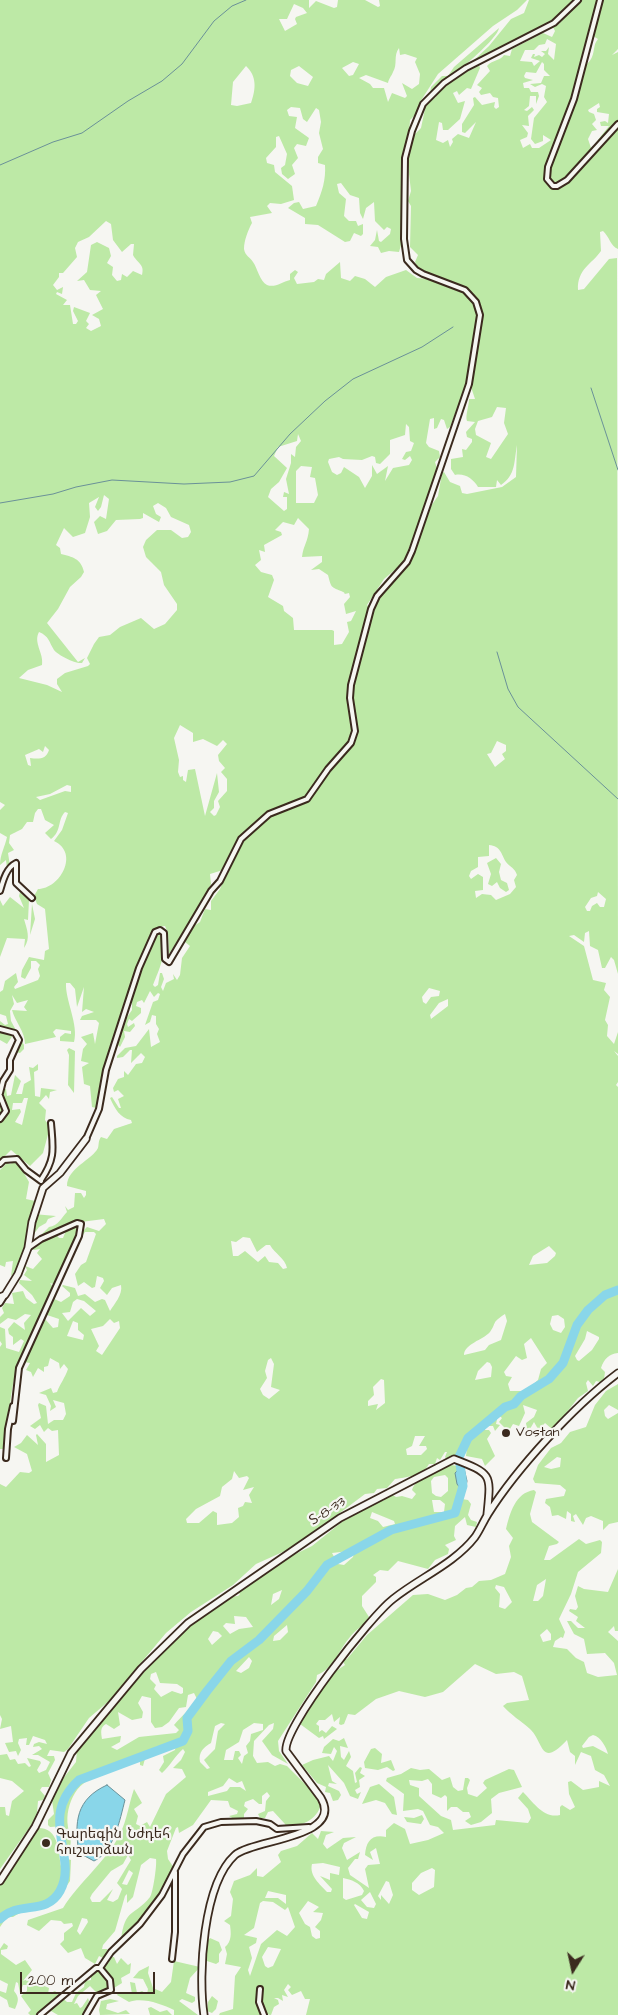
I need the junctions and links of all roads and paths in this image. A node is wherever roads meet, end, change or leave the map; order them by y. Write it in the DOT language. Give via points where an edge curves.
graph roads {
  1 [pos="578,0"];
  2 [pos="600,0"];
  3 [pos="618,124"];
  4 [pos="0,891"];
  5 [pos="32,898"];
  6 [pos="0,1029"];
  7 [pos="0,1095"];
  8 [pos="0,1119"];
  9 [pos="51,1124"];
  10 [pos="86,1139"];
  11 [pos="0,1164"];
  12 [pos="41,1180"];
  13 [pos="43,1188"];
  14 [pos="28,1248"];
  15 [pos="2,1296"];
  16 [pos="0,1303"];
  17 [pos="618,1373"];
  18 [pos="14,1401"];
  19 [pos="13,1421"];
  20 [pos="6,1458"];
  21 [pos="487,1515"];
  22 [pos="312,1827"];
  23 [pos="175,1870"];
  24 [pos="0,1881"];
  25 [pos="172,1959"];
  26 [pos="100,1968"];
  27 [pos="260,1989"];
  28 [pos="40,2015"];
  29 [pos="86,2015"];
  30 [pos="204,2015"];
  31 [pos="264,2015"];
  1 -- 10 [label="street" via="554,24 466,68 444,83 423,104 409,138 405,158 404,239 407,260 416,270 471,294 478,307 480,325 469,384 412,552 377,596 361,641 350,691 354,739 307,799 269,814 241,840 220,881 169,962 164,934 160,930 155,932 139,968 106,1070 98,1109"];
  2 -- 3 [label="street" via="574,99 548,167 550,184 557,186 567,180"];
  4 -- 5 [label="street" via="5,876 16,863 16,884"];
  6 -- 7 [label="street" via="15,1033 19,1040"];
  7 -- 8 [label="street" via="6,1110"];
  9 -- 12 [label="street" via="54,1149"];
  10 -- 13 [label="street" via="60,1173"];
  11 -- 12 [label="street" via="4,1160 17,1159"];
  12 -- 13 [label="street"];
  13 -- 14 [label="street"];
  14 -- 15 [label="street" via="18,1274"];
  14 -- 18 [label="street" via="76,1223 81,1224 79,1236 21,1362"];
  15 -- 16 [label="street"];
  17 -- 21 [label="street" via="586,1398 516,1476"];
  18 -- 19 [label="street"];
  18 -- 20 [label="street"];
  21 -- 22 [label="street" via="474,1538 463,1548 392,1599 375,1616 324,1681 288,1736 285,1747 288,1756 324,1803 323,1816"];
  21 -- 24 [label="street, Տ-8-33 / Տ-8-33" via="488,1476 479,1468 454,1459 340,1518 188,1623 141,1669 71,1752 49,1802"];
  22 -- 23 [label="street" via="277,1829 256,1821 213,1823 198,1833"];
  22 -- 30 [label="street" via="292,1837 246,1848 234,1856 220,1877 208,1917 203,1958"];
  23 -- 25 [label="street"];
  23 -- 26 [label="street" via="162,1895 140,1924 111,1952"];
  26 -- 28 [label="street"];
  26 -- 29 [label="street" via="110,1980 111,1990 97,1996"];
  27 -- 31 [label="street" via="259,2002"];
}
